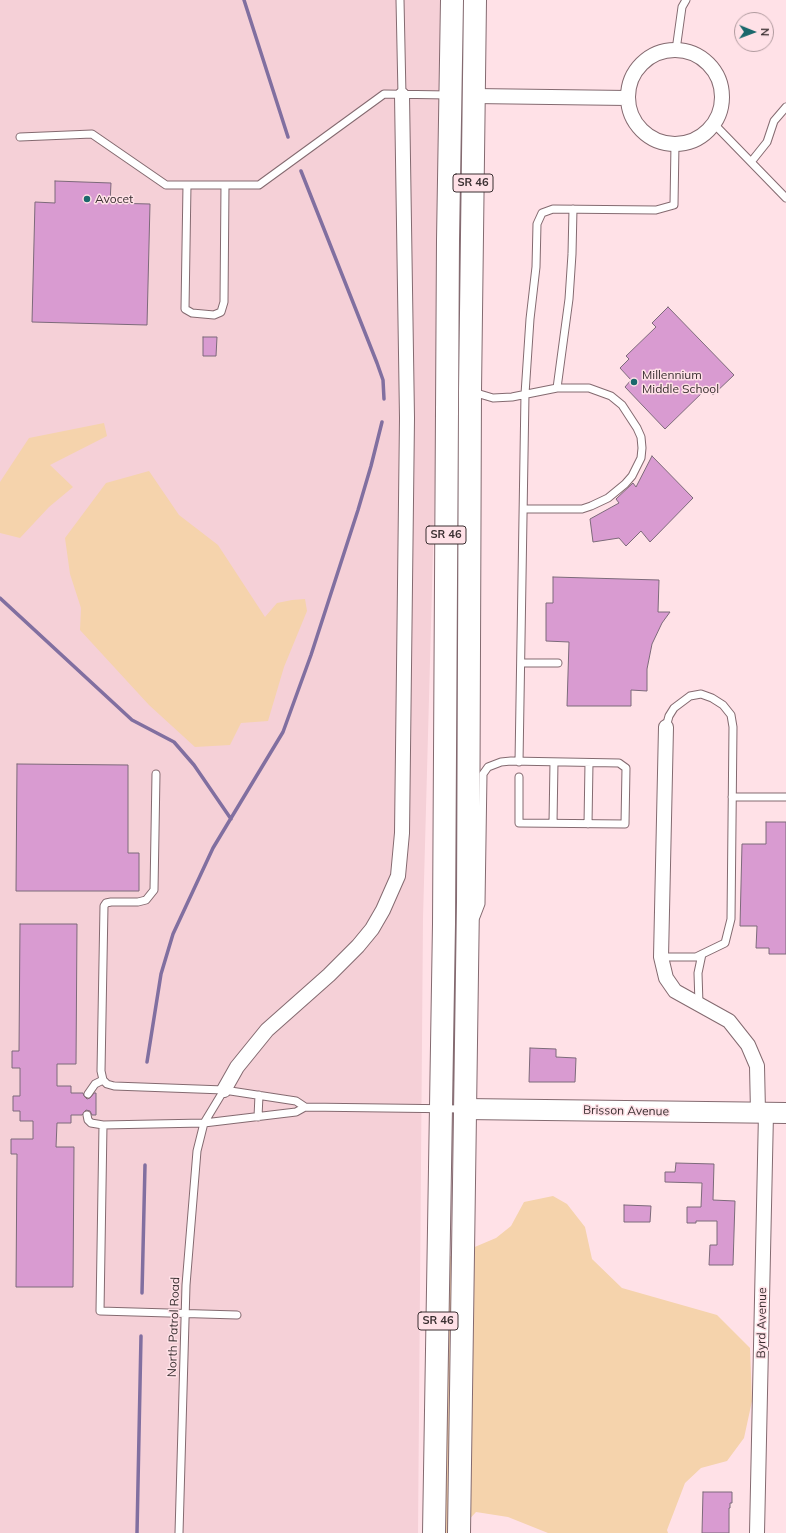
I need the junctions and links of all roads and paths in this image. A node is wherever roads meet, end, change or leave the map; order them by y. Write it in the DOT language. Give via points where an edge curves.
graph roads {
  1 [pos="400,0"];
  2 [pos="452,0"];
  3 [pos="476,0"];
  4 [pos="686,0"];
  5 [pos="676,50"];
  6 [pos="402,95"];
  7 [pos="462,95"];
  8 [pos="628,98"];
  9 [pos="786,107"];
  10 [pos="714,124"];
  11 [pos="20,137"];
  12 [pos="674,144"];
  13 [pos="751,162"];
  14 [pos="187,186"];
  15 [pos="225,186"];
  16 [pos="786,198"];
  17 [pos="573,209"];
  18 [pos="557,388"];
  19 [pos="470,391"];
  20 [pos="525,394"];
  21 [pos="524,509"];
  22 [pos="522,663"];
  23 [pos="558,664"];
  24 [pos="666,727"];
  25 [pos="519,762"];
  26 [pos="554,762"];
  27 [pos="589,762"];
  28 [pos="156,774"];
  29 [pos="519,777"];
  30 [pos="732,797"];
  31 [pos="786,797"];
  32 [pos="553,823"];
  33 [pos="588,824"];
  34 [pos="468,934"];
  35 [pos="702,954"];
  36 [pos="661,957"];
  37 [pos="699,1004"];
  38 [pos="103,1080"];
  39 [pos="224,1090"];
  40 [pos="88,1094"];
  41 [pos="259,1095"];
  42 [pos="305,1107"];
  43 [pos="441,1108"];
  44 [pos="465,1109"];
  45 [pos="762,1112"];
  46 [pos="786,1113"];
  47 [pos="87,1115"];
  48 [pos="258,1117"];
  49 [pos="204,1123"];
  50 [pos="103,1125"];
  51 [pos="185,1313"];
  52 [pos="237,1315"];
  53 [pos="179,1533"];
  54 [pos="434,1533"];
  55 [pos="458,1533"];
  56 [pos="757,1533"];
  1 -- 6 [label="lane"];
  2 -- 7 [label="main road, SR 46"];
  3 -- 7 [label="main road, SR 46"];
  4 -- 5 [label="lane" via="682,7"];
  5 -- 8 [label="street" via="657,53 642,63 632,78"];
  5 -- 10 [label="street" via="694,54 709,64 714,71 722,98"];
  6 -- 7 [label="lane"];
  6 -- 15 [label="lane" via="384,94 258,185"];
  6 -- 39 [label="street" via="407,418 402,826 398,876 372,929 329,975 267,1030 237,1067"];
  7 -- 8 [label="street"];
  7 -- 19 [label="main road, SR 46"];
  7 -- 43 [label="main road, SR 46" via="448,240"];
  8 -- 12 [label="street" via="631,115 641,130 656,141"];
  9 -- 13 [label="lane" via="774,121 767,142"];
  10 -- 12 [label="street" via="697,139 684,144"];
  10 -- 13 [label="lane"];
  11 -- 14 [label="lane" via="92,134 166,186"];
  12 -- 17 [label="lane" via="674,205 656,210"];
  13 -- 16 [label="lane"];
  14 -- 15 [label="lane"];
  14 -- 15 [label="lane" via="186,309 192,314 214,315 221,312 224,302"];
  17 -- 18 [label="lane" via="569,299"];
  17 -- 20 [label="lane" via="553,209 542,213 537,224 536,267"];
  18 -- 20 [label="lane"];
  18 -- 21 [label="lane" via="597,390 611,396 622,405 641,437 641,458 625,484 599,503 582,508"];
  19 -- 20 [label="lane" via="493,398"];
  19 -- 34 [label="main road, SR 46"];
  20 -- 21 [label="lane"];
  21 -- 22 [label="lane"];
  22 -- 23 [label="lane"];
  22 -- 25 [label="lane"];
  24 -- 30 [label="lane" via="674,708 690,696 701,694 723,705 731,715 733,726"];
  24 -- 36 [label="street, Byrd Avenue"];
  25 -- 26 [label="lane"];
  25 -- 34 [label="lane" via="501,762 486,769 483,774 481,904"];
  26 -- 27 [label="lane"];
  26 -- 32 [label="lane"];
  27 -- 33 [label="lane"];
  27 -- 33 [label="lane" via="619,763 626,768 625,824"];
  28 -- 38 [label="lane" via="154,890 146,900 111,902 104,906 101,1071"];
  29 -- 32 [label="lane" via="519,823"];
  30 -- 31 [label="lane"];
  30 -- 35 [label="lane" via="731,919 724,943"];
  32 -- 33 [label="lane"];
  34 -- 44 [label="main road, SR 46"];
  35 -- 36 [label="lane" via="696,957"];
  35 -- 37 [label="lane" via="698,973"];
  36 -- 37 [label="street, Byrd Avenue" via="666,978 675,991"];
  37 -- 45 [label="street, Byrd Avenue" via="728,1021 748,1045 757,1066"];
  38 -- 39 [label="lane" via="114,1086"];
  38 -- 40 [label="lane" via="95,1084"];
  39 -- 41 [label="lane"];
  39 -- 49 [label="lane, North Patrol Road"];
  41 -- 42 [label="lane" via="296,1101"];
  41 -- 48 [label="lane"];
  42 -- 43 [label="lane"];
  42 -- 48 [label="lane" via="296,1112"];
  43 -- 44 [label="lane"];
  43 -- 54 [label="main road, SR 46"];
  44 -- 45 [label="street, Brisson Avenue"];
  44 -- 55 [label="main road, SR 46"];
  45 -- 46 [label="street, Brisson Avenue"];
  45 -- 56 [label="street, Byrd Avenue"];
  47 -- 50 [label="lane" via="91,1123"];
  48 -- 49 [label="lane"];
  49 -- 50 [label="lane"];
  49 -- 51 [label="lane, North Patrol Road" via="197,1151"];
  50 -- 51 [label="lane" via="100,1311"];
  51 -- 52 [label="lane"];
  51 -- 53 [label="lane, North Patrol Road"];
}
